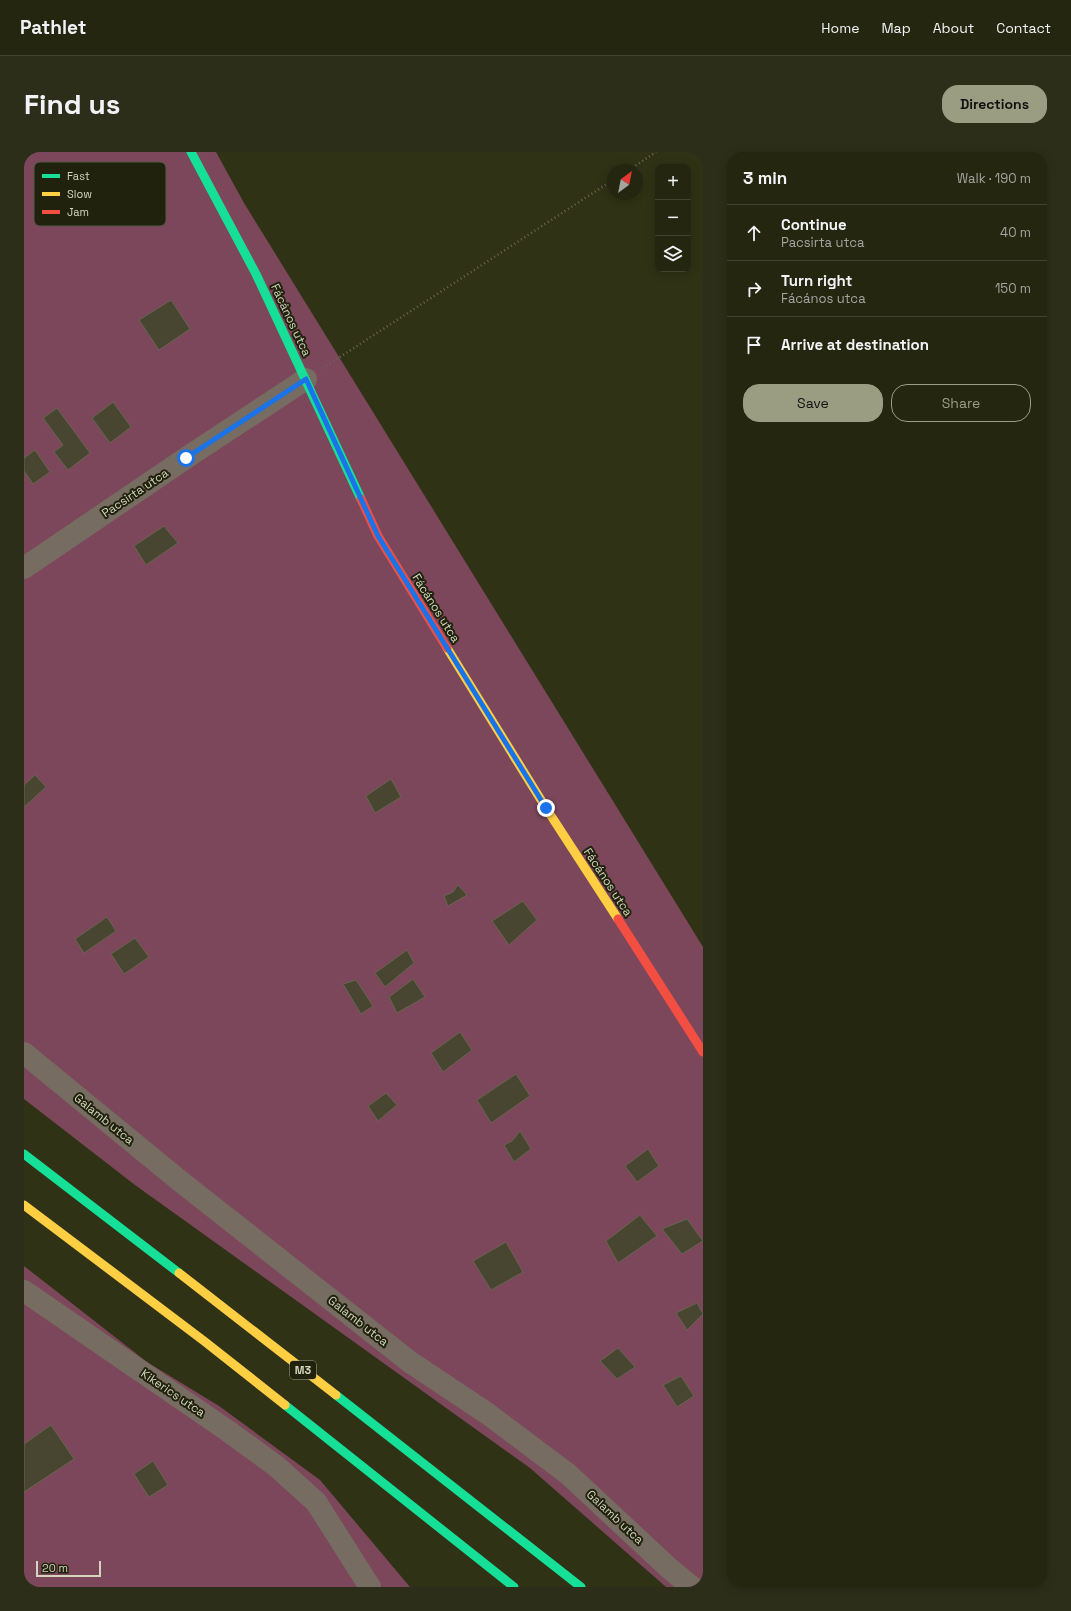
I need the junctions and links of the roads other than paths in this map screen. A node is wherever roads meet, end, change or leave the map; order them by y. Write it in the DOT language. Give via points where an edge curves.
graph roads {
  1 [pos="191,152"];
  2 [pos="306,379"];
  3 [pos="24,568"];
  4 [pos="703,1052"];
  5 [pos="24,1053"];
  6 [pos="24,1154"];
  7 [pos="24,1205"];
  8 [pos="24,1291"];
  9 [pos="370,1587"];
  10 [pos="514,1587"];
  11 [pos="580,1587"];
  12 [pos="692,1587"];
  1 -- 2 [label="main road, Fácános utca" via="256,274"];
  2 -- 3 [label="street, Pacsirta utca"];
  2 -- 4 [label="main road, Fácános utca" via="378,536 546,808"];
  5 -- 12 [label="street, Galamb utca" via="180,1181 410,1362 488,1414 568,1474"];
  6 -- 11 [label="main road, M3"];
  7 -- 10 [label="main road" via="204,1342"];
  8 -- 9 [label="street, Kikerics utca" via="228,1430 276,1466 316,1502"];
}
